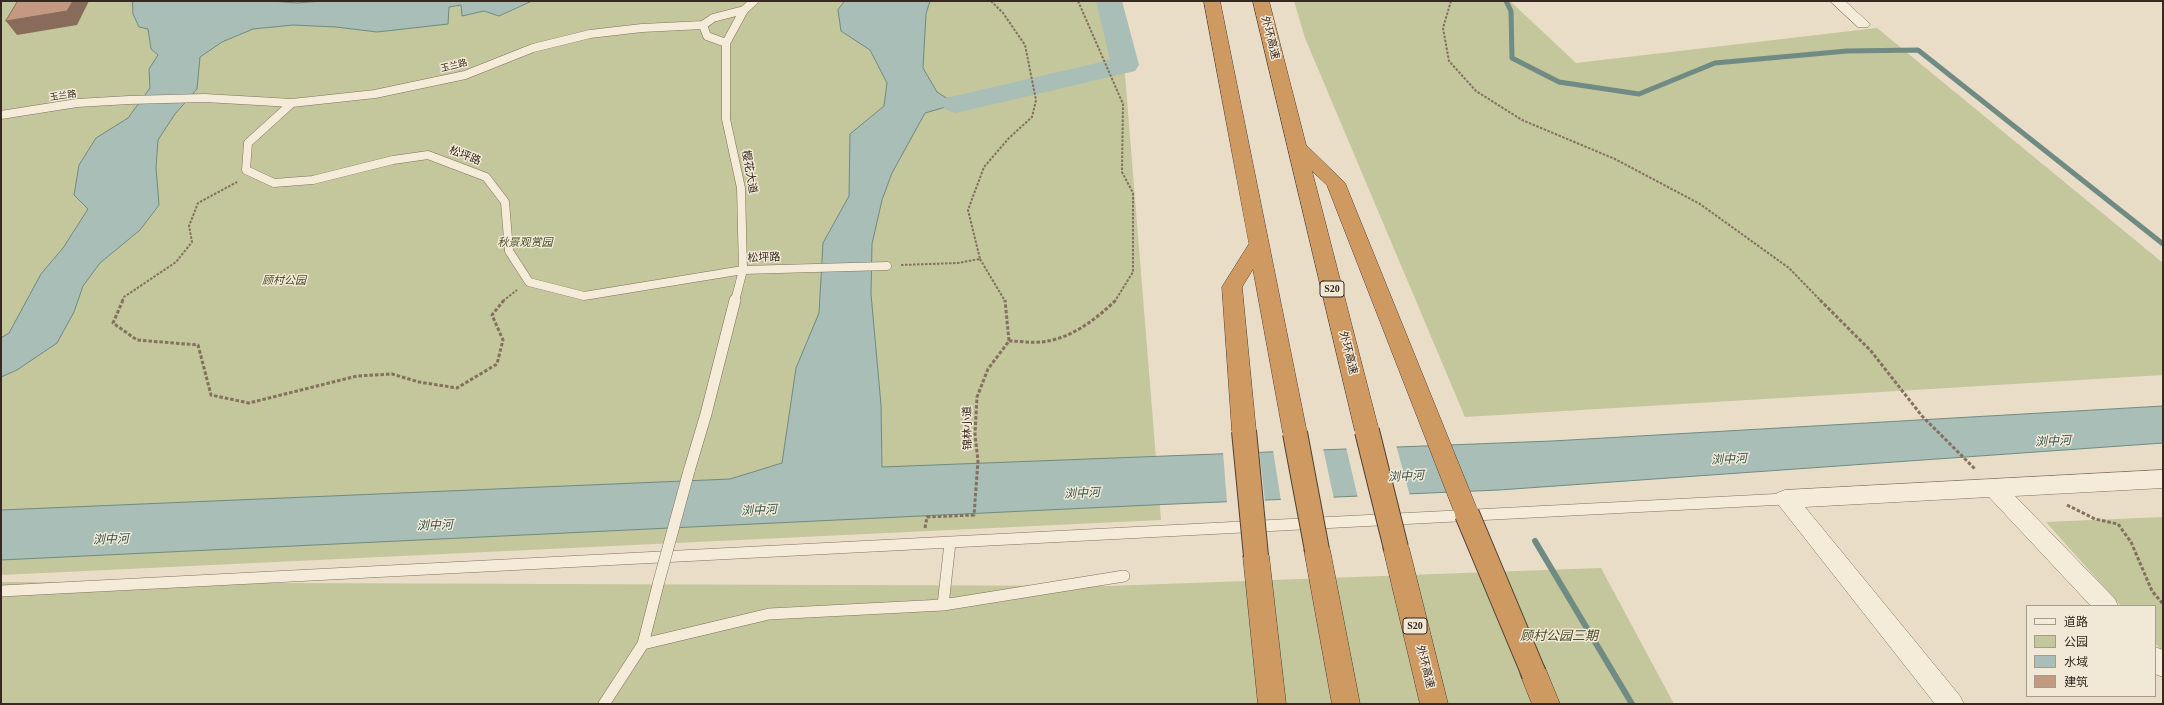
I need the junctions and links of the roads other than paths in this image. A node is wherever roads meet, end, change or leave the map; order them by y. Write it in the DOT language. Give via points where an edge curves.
graph roads {
  1 [pos="754,1"];
  2 [pos="1212,1"];
  3 [pos="1261,1"];
  4 [pos="1837,1"];
  5 [pos="744,10"];
  6 [pos="1863,24"];
  7 [pos="703,25"];
  8 [pos="726,43"];
  9 [pos="292,103"];
  10 [pos="1,115"];
  11 [pos="1297,147"];
  12 [pos="1259,244"];
  13 [pos="887,266"];
  14 [pos="743,270"];
  15 [pos="2163,479"];
  16 [pos="1996,490"];
  17 [pos="1785,499"];
  18 [pos="950,543"];
  19 [pos="1124,576"];
  20 [pos="1,591"];
  21 [pos="943,605"];
  22 [pos="2105,605"];
  23 [pos="643,644"];
  24 [pos="604,704"];
  25 [pos="1272,704"];
  26 [pos="1346,704"];
  27 [pos="1434,704"];
  28 [pos="1546,704"];
  29 [pos="1951,704"];
  1 -- 5 [label="lane"];
  2 -- 12 [label="highway"];
  3 -- 11 [label="highway, 外环高速 / S20"];
  4 -- 6 [label="street"];
  5 -- 7 [label="lane" via="713,18"];
  5 -- 8 [label="lane"];
  7 -- 8 [label="lane" via="707,36"];
  7 -- 9 [label="lane, 玉兰路" via="590,34 534,48 465,75 374,94"];
  8 -- 14 [label="lane, 樱花大道" via="726,119 741,188"];
  9 -- 10 [label="lane, 玉兰路" via="205,98 129,100 77,103"];
  9 -- 14 [label="lane, 松坪路" via="248,143 246,170 274,183 313,180 393,160 428,155 486,177 505,202 510,251 529,282 584,296"];
  11 -- 27 [label="highway, 外环高速 / S20, bridge"];
  11 -- 28 [label="highway, bridge" via="1336,183 1385,310"];
  12 -- 25 [label="highway, bridge" via="1232,287"];
  12 -- 26 [label="highway, bridge"];
  13 -- 14 [label="lane, 松坪路"];
  14 -- 23 [label="lane, 樱花大道, bridge"];
  15 -- 16 [label="street"];
  16 -- 17 [label="street"];
  16 -- 22 [label="street"];
  17 -- 18 [label="lane"];
  17 -- 29 [label="street"];
  18 -- 20 [label="lane"];
  18 -- 21 [label="lane"];
  19 -- 21 [label="lane"];
  21 -- 23 [label="lane" via="769,614"];
  23 -- 24 [label="lane, 樱花大道"];
}
